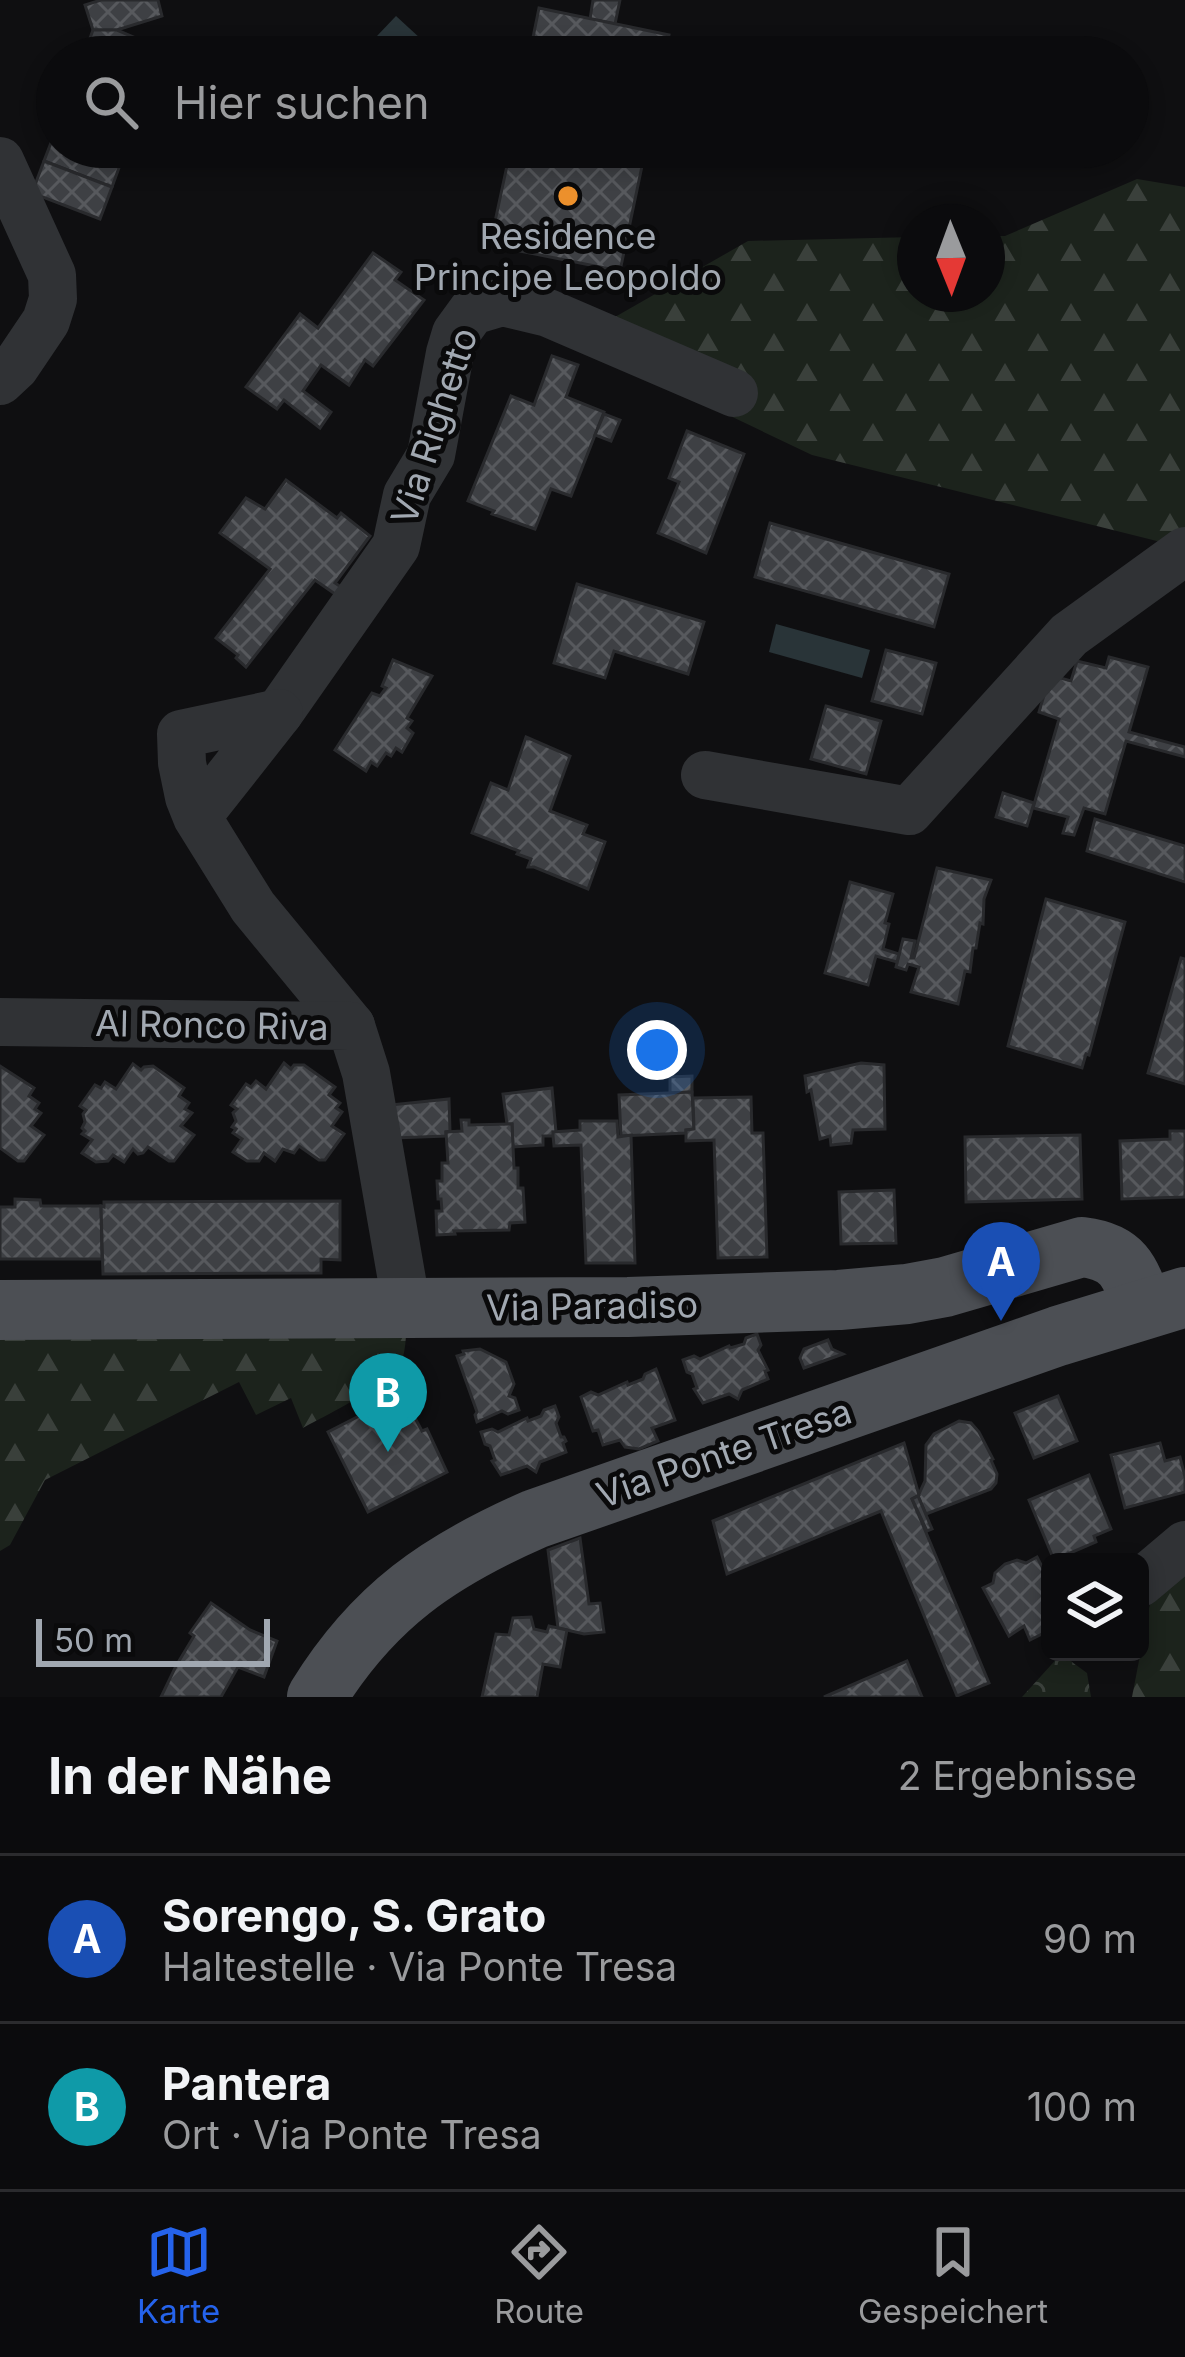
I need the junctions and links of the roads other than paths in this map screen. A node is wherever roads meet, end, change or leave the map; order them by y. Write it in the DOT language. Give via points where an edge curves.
graph roads {
  1 [pos="0,161"];
  2 [pos="0,381"];
  3 [pos="734,393"];
  4 [pos="1185,551"];
  5 [pos="705,775"];
  6 [pos="0,1022"];
  7 [pos="351,1027"];
  8 [pos="1164,1302"];
  9 [pos="407,1309"];
  10 [pos="0,1310"];
  11 [pos="1185,1545"];
  12 [pos="1149,1575"];
  13 [pos="316,1697"];
  1 -- 2 [label="street" via="52,274 46,321"];
  3 -- 7 [label="street, Via Righetto" via="548,314 502,302 472,311 456,333 431,455 407,495 396,546 279,713 182,734 197,817 253,908"];
  4 -- 5 [label="street" via="1069,635 908,811"];
  6 -- 7 [label="street, Al Ronco Riva"];
  7 -- 9 [label="street, Al Ronco Riva"];
  8 -- 9 [label="main road, Via Paradiso" via="1116,1256 1082,1247 884,1296"];
  8 -- 13 [label="main road, Via Ponte Tresa" via="493,1538 452,1558 388,1608"];
  9 -- 10 [label="main road, Via Paradiso"];
  11 -- 12 [label="street"];
}
